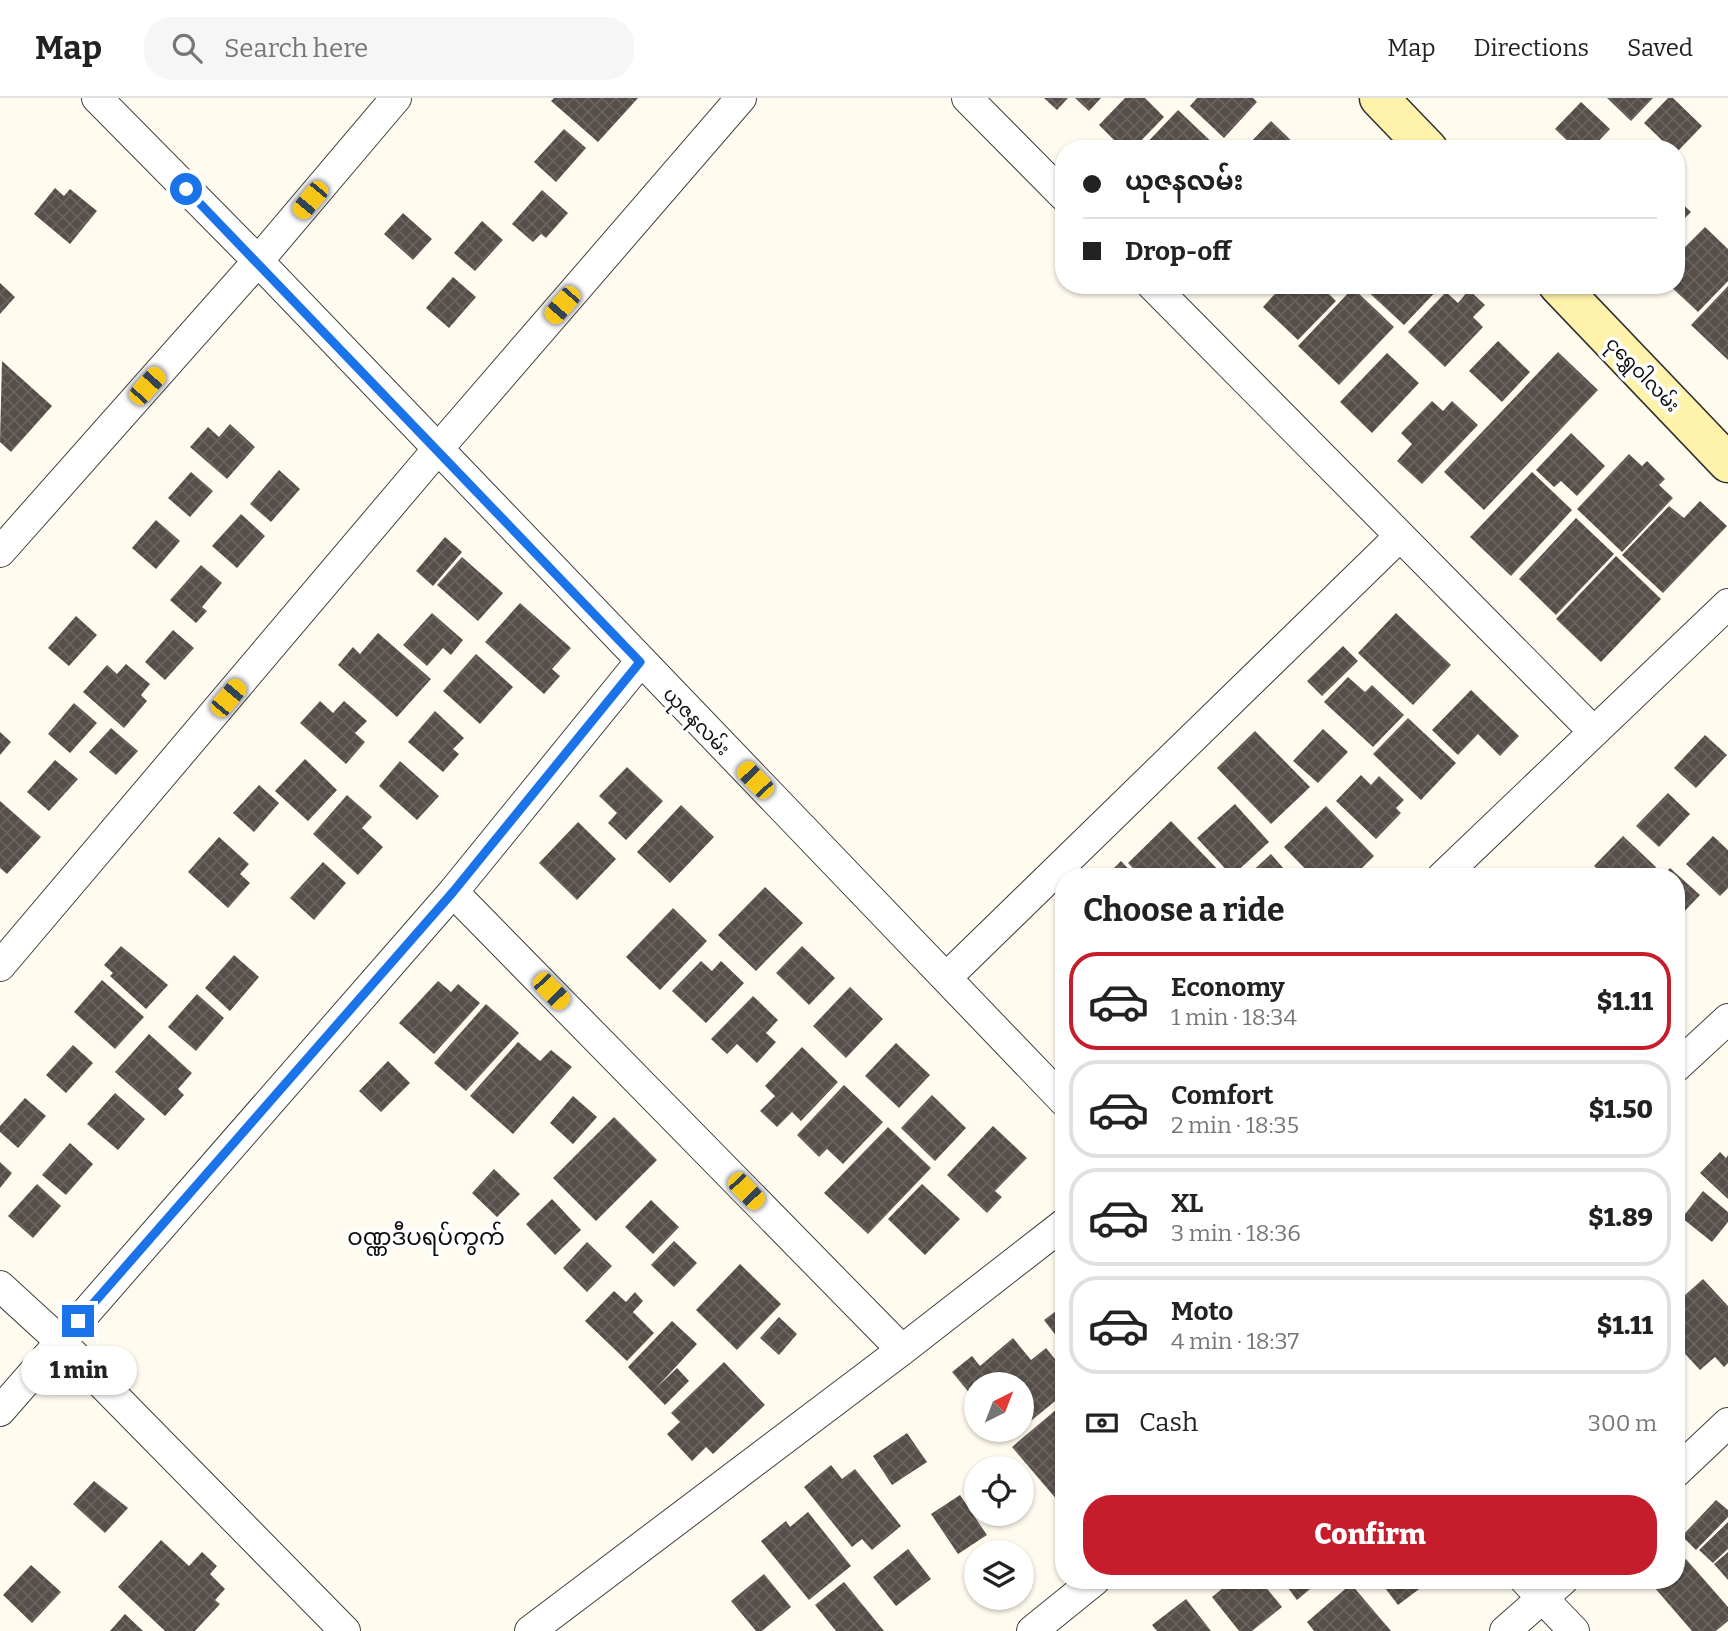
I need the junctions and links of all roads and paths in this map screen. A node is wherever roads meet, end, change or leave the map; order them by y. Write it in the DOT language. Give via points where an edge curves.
graph roads {
  1 [pos="97,98"];
  2 [pos="396,98"];
  3 [pos="741,98"];
  4 [pos="967,98"];
  5 [pos="1379,98"];
  6 [pos="1419,140"];
  7 [pos="1055,187"];
  8 [pos="258,261"];
  9 [pos="1161,294"];
  10 [pos="1567,294"];
  11 [pos="438,450"];
  12 [pos="1728,463"];
  13 [pos="1400,536"];
  14 [pos="0,552"];
  15 [pos="1728,604"];
  16 [pos="640,662"];
  17 [pos="1594,732"];
  18 [pos="1059,868"];
  19 [pos="1451,868"];
  20 [pos="1055,872"];
  21 [pos="453,892"];
  22 [pos="0,966"];
  23 [pos="946,978"];
  24 [pos="1728,1019"];
  25 [pos="1685,1059"];
  26 [pos="1055,1092"];
  27 [pos="1055,1231"];
  28 [pos="0,1286"];
  29 [pos="60,1341"];
  30 [pos="902,1350"];
  31 [pos="0,1410"];
  32 [pos="1728,1423"];
  33 [pos="1685,1464"];
  34 [pos="1084,1589"];
  35 [pos="1541,1589"];
  36 [pos="1546,1589"];
  37 [pos="345,1631"];
  38 [pos="530,1631"];
  39 [pos="1032,1631"];
  40 [pos="1505,1631"];
  41 [pos="1574,1631"];
  1 -- 8 [label="street, ယုဇနလမ်း"];
  2 -- 8 [label="street"];
  3 -- 11 [label="street"];
  4 -- 7 [label="street"];
  5 -- 6 [label="street"];
  8 -- 11 [label="street, ယုဇနလမ်း"];
  8 -- 14 [label="street"];
  9 -- 13 [label="street"];
  10 -- 12 [label="street, ငုရွှေဝါလမ်း"];
  11 -- 16 [label="street, ယုဇနလမ်း"];
  11 -- 22 [label="street"];
  13 -- 17 [label="street"];
  13 -- 18 [label="street"];
  15 -- 17 [label="street"];
  16 -- 21 [label="street"];
  16 -- 23 [label="street, ယုဇနလမ်း"];
  17 -- 19 [label="street"];
  20 -- 23 [label="street"];
  21 -- 29 [label="street"];
  21 -- 30 [label="street"];
  23 -- 26 [label="street, ယုဇနလမ်း"];
  24 -- 25 [label="street"];
  27 -- 30 [label="street"];
  28 -- 29 [label="street"];
  29 -- 31 [label="street"];
  29 -- 37 [label="street"];
  30 -- 38 [label="street"];
  32 -- 33 [label="street"];
  34 -- 39 [label="street"];
  35 -- 40 [label="street"];
  36 -- 41 [label="street"];
}
